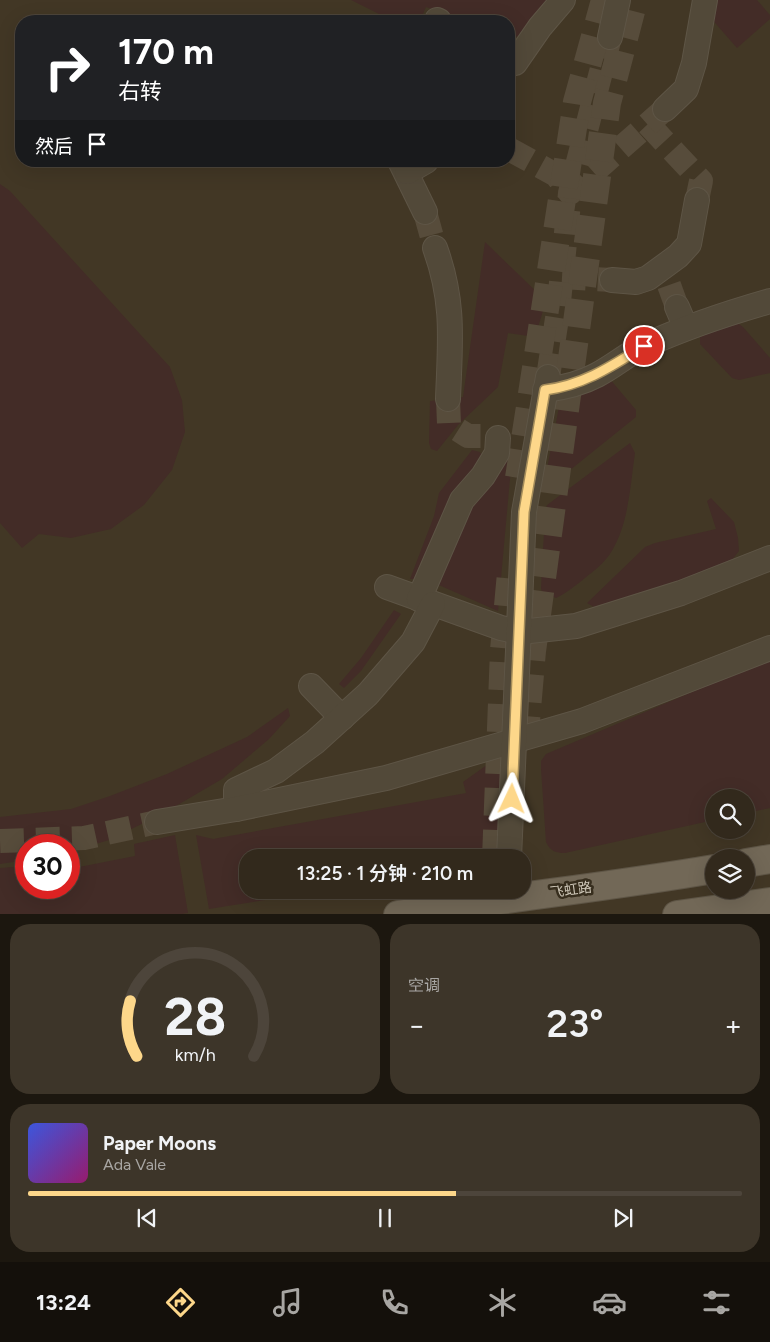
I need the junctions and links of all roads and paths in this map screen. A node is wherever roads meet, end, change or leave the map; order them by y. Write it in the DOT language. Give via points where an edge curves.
graph roads {
  1 [pos="563,0"];
  2 [pos="618,0"];
  3 [pos="704,0"];
  4 [pos="610,36"];
  5 [pos="516,55"];
  6 [pos="666,109"];
  7 [pos="412,167"];
  8 [pos="697,200"];
  9 [pos="425,212"];
  10 [pos="435,248"];
  11 [pos="612,280"];
  12 [pos="770,301"];
  13 [pos="677,307"];
  14 [pos="686,328"];
  15 [pos="448,399"];
  16 [pos="536,442"];
  17 [pos="770,558"];
  18 [pos="388,587"];
  19 [pos="426,601"];
  20 [pos="520,632"];
  21 [pos="770,648"];
  22 [pos="311,686"];
  23 [pos="342,718"];
  24 [pos="514,740"];
  25 [pos="236,809"];
  26 [pos="157,822"];
  27 [pos="509,849"];
  28 [pos="770,860"];
  29 [pos="755,862"];
  30 [pos="705,871"];
  31 [pos="493,899"];
  32 [pos="531,899"];
  33 [pos="770,902"];
  34 [pos="555,904"];
  35 [pos="459,910"];
  36 [pos="398,914"];
  37 [pos="677,914"];
  1 -- 5 [label="street"];
  2 -- 4 [label="street"];
  3 -- 6 [label="street" via="694,63 686,88"];
  7 -- 9 [label="street"];
  8 -- 11 [label="street" via="689,244 667,275 636,282"];
  10 -- 15 [label="street" via="449,295"];
  12 -- 14 [label="street"];
  13 -- 14 [label="street"];
  14 -- 16 [label="street" via="644,346 595,376 559,388 546,383"];
  16 -- 19 [label="street" via="490,437 497,453 483,476 462,500"];
  16 -- 20 [label="street" via="524,512"];
  17 -- 20 [label="street" via="681,593 576,626"];
  18 -- 19 [label="street"];
  19 -- 20 [label="street"];
  19 -- 23 [label="street" via="413,642 368,694"];
  20 -- 24 [label="street"];
  21 -- 24 [label="street" via="582,720"];
  22 -- 23 [label="street"];
  23 -- 25 [label="street" via="276,771 236,790"];
  24 -- 25 [label="street" via="386,778"];
  24 -- 27 [label="street"];
  25 -- 26 [label="street"];
  28 -- 29 [label="main road"];
  30 -- 34 [label="main road, 飞虹路"];
  31 -- 35 [label="main road, 飞虹路"];
  32 -- 34 [label="main road, 飞虹路"];
  33 -- 37 [label="main road"];
  35 -- 36 [label="main road, 飞虹路"];
}
